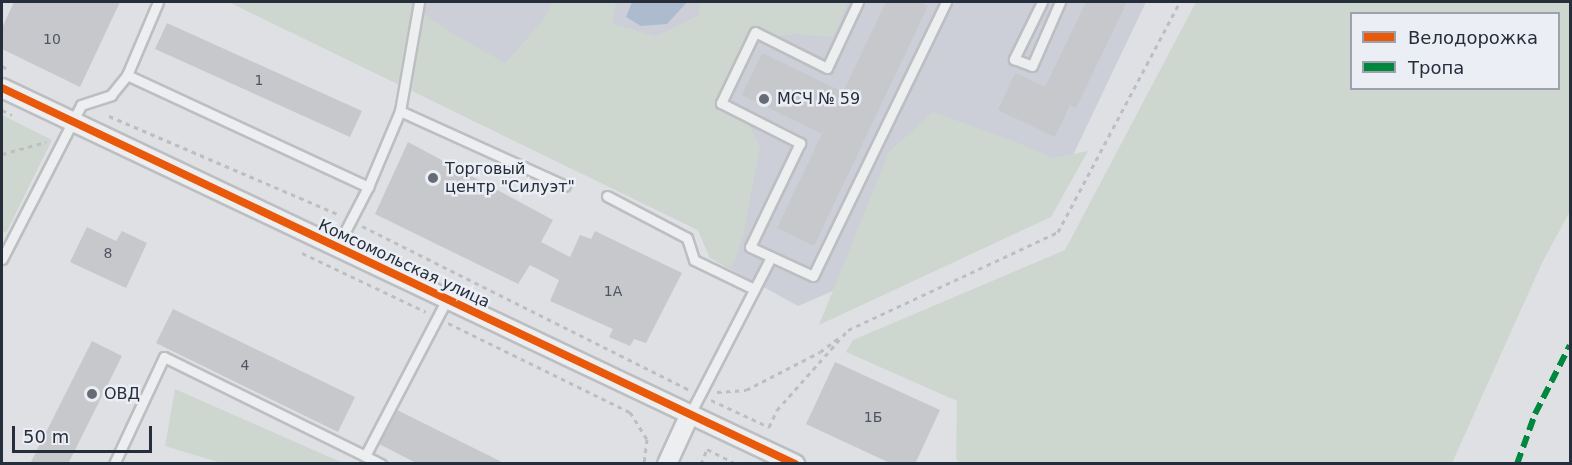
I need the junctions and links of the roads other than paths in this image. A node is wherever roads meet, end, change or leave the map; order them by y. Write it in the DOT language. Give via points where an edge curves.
graph roads {
  1 [pos="158,2"];
  2 [pos="419,2"];
  3 [pos="858,2"];
  4 [pos="946,2"];
  5 [pos="1042,2"];
  6 [pos="1060,2"];
  7 [pos="127,75"];
  8 [pos="2,88"];
  9 [pos="400,111"];
  10 [pos="70,121"];
  11 [pos="565,186"];
  12 [pos="368,187"];
  13 [pos="607,196"];
  14 [pos="338,247"];
  15 [pos="771,257"];
  16 [pos="2,259"];
  17 [pos="754,289"];
  18 [pos="447,299"];
  19 [pos="690,414"];
  20 [pos="365,456"];
  21 [pos="114,464"];
  22 [pos="381,464"];
  23 [pos="667,464"];
  24 [pos="795,464"];
  1 -- 7 [label="lane"];
  2 -- 9 [label="lane"];
  3 -- 15 [label="lane" via="827,68 755,32 721,103 800,143 750,247"];
  4 -- 15 [label="lane" via="813,276"];
  5 -- 6 [label="lane" via="1014,59 1032,66"];
  7 -- 10 [label="lane" via="111,95 81,105"];
  7 -- 12 [label="lane"];
  8 -- 10 [label="street, Комсомольская улица"];
  9 -- 11 [label="lane"];
  9 -- 12 [label="lane"];
  10 -- 14 [label="street, Комсомольская улица"];
  10 -- 16 [label="lane"];
  12 -- 14 [label="lane"];
  13 -- 17 [label="lane" via="687,238 694,260"];
  14 -- 18 [label="street, Комсомольская улица"];
  15 -- 17 [label="lane"];
  17 -- 19 [label="lane"];
  18 -- 19 [label="street, Комсомольская улица"];
  18 -- 20 [label="lane"];
  19 -- 23 [label="street"];
  19 -- 24 [label="street, Комсомольская улица"];
  20 -- 21 [label="lane" via="164,357"];
  20 -- 22 [label="lane"];
}
